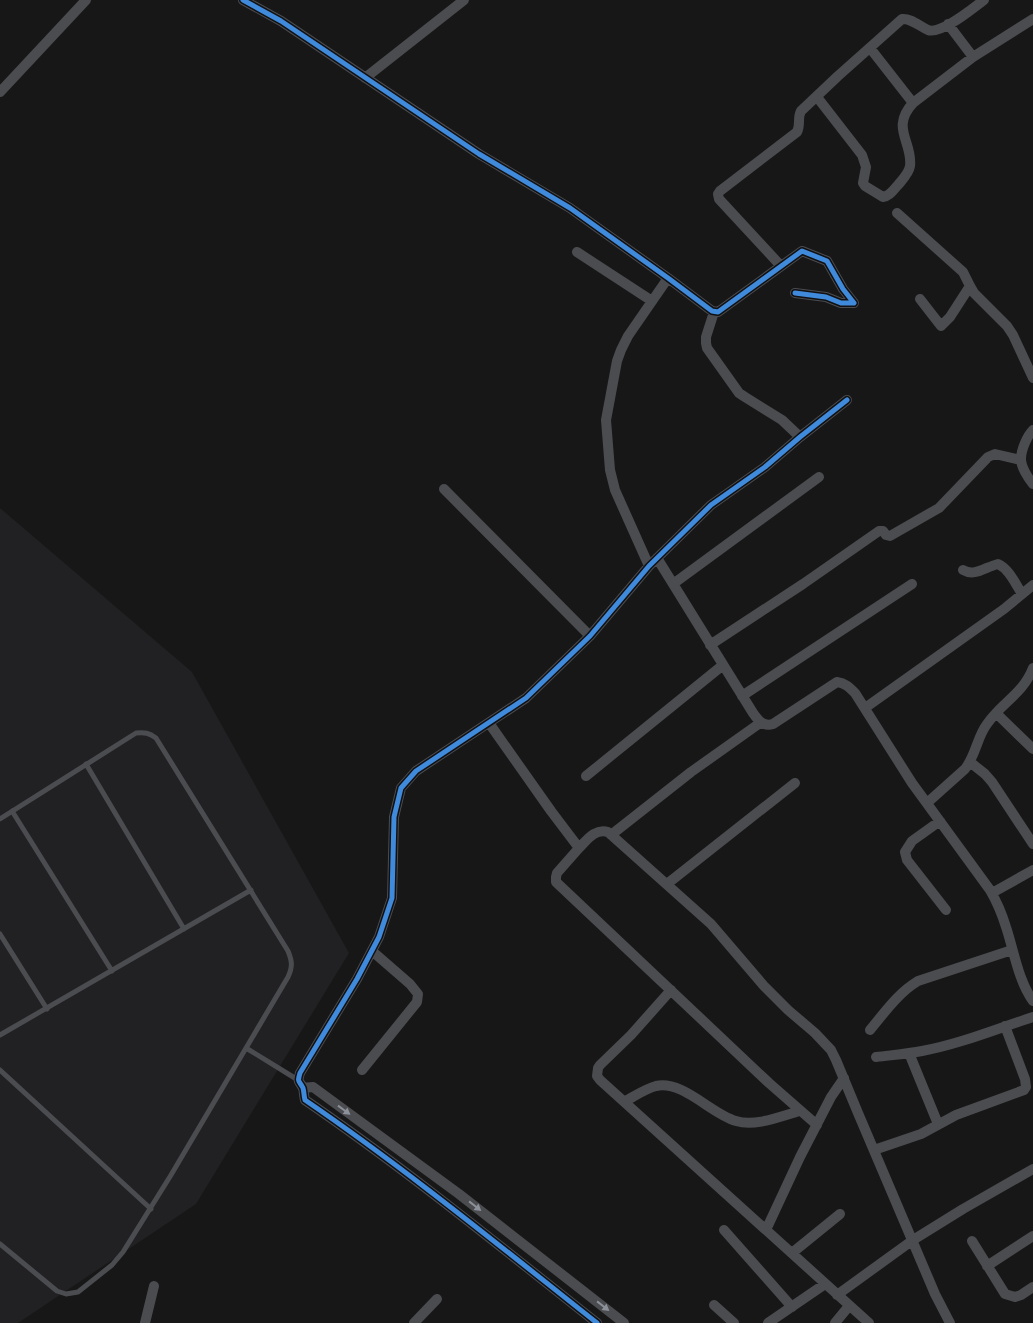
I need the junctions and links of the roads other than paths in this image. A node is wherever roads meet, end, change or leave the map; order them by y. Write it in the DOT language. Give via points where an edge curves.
graph roads {
  1 [pos="86,0"];
  2 [pos="243,0"];
  3 [pos="464,0"];
  4 [pos="984,0"];
  5 [pos="1033,19"];
  6 [pos="948,24"];
  7 [pos="870,48"];
  8 [pos="973,56"];
  9 [pos="365,78"];
  10 [pos="0,92"];
  11 [pos="817,97"];
  12 [pos="913,103"];
  13 [pos="897,213"];
  14 [pos="578,252"];
  15 [pos="781,266"];
  16 [pos="668,278"];
  17 [pos="970,286"];
  18 [pos="795,293"];
  19 [pos="920,298"];
  20 [pos="652,301"];
  21 [pos="714,312"];
  22 [pos="1033,378"];
  23 [pos="847,400"];
  24 [pos="1033,430"];
  25 [pos="800,437"];
  26 [pos="1021,460"];
  27 [pos="818,477"];
  28 [pos="1033,484"];
  29 [pos="444,489"];
  30 [pos="657,558"];
  31 [pos="649,566"];
  32 [pos="963,570"];
  33 [pos="673,584"];
  34 [pos="912,584"];
  35 [pos="1033,585"];
  36 [pos="1022,594"];
  37 [pos="590,636"];
  38 [pos="710,645"];
  39 [pos="723,665"];
  40 [pos="1032,674"];
  41 [pos="742,696"];
  42 [pos="865,708"];
  43 [pos="996,713"];
  44 [pos="489,723"];
  45 [pos="760,723"];
  46 [pos="1033,749"];
  47 [pos="970,762"];
  48 [pos="86,764"];
  49 [pos="586,776"];
  50 [pos="795,783"];
  51 [pos="927,803"];
  52 [pos="12,811"];
  53 [pos="0,819"];
  54 [pos="940,822"];
  55 [pos="611,835"];
  56 [pos="1033,844"];
  57 [pos="579,848"];
  58 [pos="1033,870"];
  59 [pos="667,884"];
  60 [pos="252,890"];
  61 [pos="992,893"];
  62 [pos="946,910"];
  63 [pos="184,929"];
  64 [pos="0,934"];
  65 [pos="1012,950"];
  66 [pos="372,951"];
  67 [pos="112,971"];
  68 [pos="671,990"];
  69 [pos="1033,1001"];
  70 [pos="47,1009"];
  71 [pos="1033,1017"];
  72 [pos="1005,1026"];
  73 [pos="870,1030"];
  74 [pos="0,1035"];
  75 [pos="246,1048"];
  76 [pos="909,1053"];
  77 [pos="876,1057"];
  78 [pos="0,1070"];
  79 [pos="362,1070"];
  80 [pos="844,1078"];
  81 [pos="300,1084"];
  82 [pos="625,1101"];
  83 [pos="800,1111"];
  84 [pos="938,1124"];
  85 [pos="816,1125"];
  86 [pos="874,1150"];
  87 [pos="1033,1169"];
  88 [pos="151,1209"];
  89 [pos="840,1214"];
  90 [pos="724,1230"];
  91 [pos="766,1230"];
  92 [pos="1033,1236"];
  93 [pos="913,1240"];
  94 [pos="972,1241"];
  95 [pos="0,1244"];
  96 [pos="792,1253"];
  97 [pos="987,1266"];
  98 [pos="825,1284"];
  99 [pos="154,1286"];
  100 [pos="1033,1287"];
  101 [pos="838,1295"];
  102 [pos="437,1299"];
  103 [pos="714,1305"];
  104 [pos="849,1306"];
  105 [pos="792,1307"];
  106 [pos="145,1323"];
  107 [pos="414,1323"];
  108 [pos="597,1323"];
  109 [pos="624,1323"];
  110 [pos="734,1323"];
  111 [pos="768,1323"];
  112 [pos="835,1323"];
  113 [pos="869,1323"];
  114 [pos="950,1323"];
  1 -- 10 [label="street"];
  2 -- 9 [label="street" via="281,21"];
  3 -- 9 [label="street"];
  4 -- 6 [label="street"];
  5 -- 8 [label="street"];
  6 -- 7 [label="street" via="933,31 904,18"];
  6 -- 8 [label="street"];
  7 -- 11 [label="street"];
  7 -- 12 [label="street"];
  8 -- 12 [label="street"];
  9 -- 16 [label="street" via="479,154 570,208"];
  11 -- 12 [label="street" via="862,155 866,168 865,186 886,197 910,167 902,128"];
  11 -- 15 [label="street" via="799,114 797,132 718,194 719,199"];
  13 -- 17 [label="street" via="963,272"];
  14 -- 20 [label="street"];
  15 -- 18 [label="street" via="802,251 826,261 854,303"];
  15 -- 21 [label="street"];
  16 -- 20 [label="street"];
  16 -- 21 [label="street"];
  17 -- 19 [label="street" via="941,326"];
  17 -- 22 [label="street" via="1010,331"];
  20 -- 31 [label="street" via="621,350 606,420 615,490"];
  21 -- 25 [label="street" via="706,337 707,348 739,393 782,420"];
  23 -- 25 [label="street"];
  24 -- 26 [label="street" via="1025,442"];
  25 -- 30 [label="street" via="765,467 711,505"];
  26 -- 28 [label="street"];
  26 -- 38 [label="street" via="995,454 988,457 931,513 890,536 886,536 883,530 879,531"];
  27 -- 33 [label="street"];
  29 -- 37 [label="street"];
  30 -- 31 [label="street"];
  30 -- 33 [label="street"];
  31 -- 37 [label="street"];
  32 -- 36 [label="street" via="975,573 998,564"];
  33 -- 38 [label="street"];
  34 -- 41 [label="street"];
  35 -- 36 [label="street"];
  36 -- 42 [label="street"];
  37 -- 44 [label="street" via="526,698"];
  38 -- 39 [label="street"];
  39 -- 41 [label="street"];
  39 -- 49 [label="street"];
  40 -- 43 [label="street"];
  41 -- 45 [label="street"];
  42 -- 45 [label="street" via="848,686 837,682 772,724"];
  42 -- 51 [label="street"];
  43 -- 46 [label="street"];
  43 -- 47 [label="street" via="982,731"];
  44 -- 57 [label="street"];
  44 -- 66 [label="street" via="416,771 402,788 394,817 392,898"];
  45 -- 55 [label="street"];
  47 -- 51 [label="street"];
  47 -- 56 [label="street" via="992,782"];
  48 -- 52 [label="lane"];
  48 -- 60 [label="lane" via="136,733 149,733 156,738"];
  48 -- 63 [label="lane"];
  50 -- 59 [label="street"];
  51 -- 54 [label="street"];
  52 -- 53 [label="lane"];
  52 -- 67 [label="lane"];
  54 -- 61 [label="street"];
  54 -- 62 [label="street" via="912,841 905,852 907,860"];
  55 -- 57 [label="street" via="600,831"];
  55 -- 59 [label="street"];
  57 -- 68 [label="street" via="557,873 556,882"];
  58 -- 61 [label="street"];
  59 -- 80 [label="street" via="711,924 777,999 824,1042"];
  60 -- 63 [label="lane"];
  60 -- 75 [label="lane" via="288,951 292,968"];
  61 -- 65 [label="street"];
  63 -- 67 [label="lane"];
  64 -- 70 [label="lane"];
  65 -- 69 [label="street" via="1027,993"];
  65 -- 73 [label="street" via="918,981 898,996"];
  66 -- 79 [label="street" via="418,994 417,1002"];
  66 -- 81 [label="street" via="300,1073"];
  67 -- 70 [label="lane"];
  68 -- 82 [label="street" via="598,1068 600,1080"];
  68 -- 83 [label="street"];
  70 -- 74 [label="lane"];
  71 -- 72 [label="street"];
  72 -- 76 [label="street" via="958,1042"];
  72 -- 84 [label="street" via="1026,1079 1024,1090"];
  75 -- 81 [label="lane"];
  75 -- 88 [label="lane"];
  76 -- 77 [label="street"];
  76 -- 84 [label="street"];
  78 -- 88 [label="lane"];
  80 -- 85 [label="street"];
  80 -- 86 [label="street"];
  81 -- 108 [label="street" via="305,1100 450,1207"];
  81 -- 109 [label="street, one-way" via="312,1087 436,1177"];
  82 -- 83 [label="street" via="648,1089 666,1086 679,1089 737,1121 760,1121"];
  82 -- 91 [label="street"];
  83 -- 85 [label="street"];
  84 -- 86 [label="street" via="921,1134"];
  85 -- 91 [label="street"];
  86 -- 93 [label="street"];
  87 -- 93 [label="street"];
  88 -- 95 [label="lane" via="112,1265 78,1292 66,1294 57,1291"];
  89 -- 96 [label="street"];
  90 -- 105 [label="street"];
  91 -- 96 [label="street"];
  92 -- 97 [label="street"];
  93 -- 101 [label="street"];
  93 -- 114 [label="street"];
  94 -- 97 [label="street"];
  96 -- 98 [label="street"];
  97 -- 100 [label="street" via="1009,1296 1021,1295"];
  98 -- 101 [label="street"];
  98 -- 105 [label="street"];
  99 -- 106 [label="street"];
  101 -- 104 [label="street"];
  102 -- 107 [label="street"];
  103 -- 110 [label="street"];
  104 -- 112 [label="street"];
  104 -- 113 [label="street"];
  105 -- 111 [label="street"];
}
